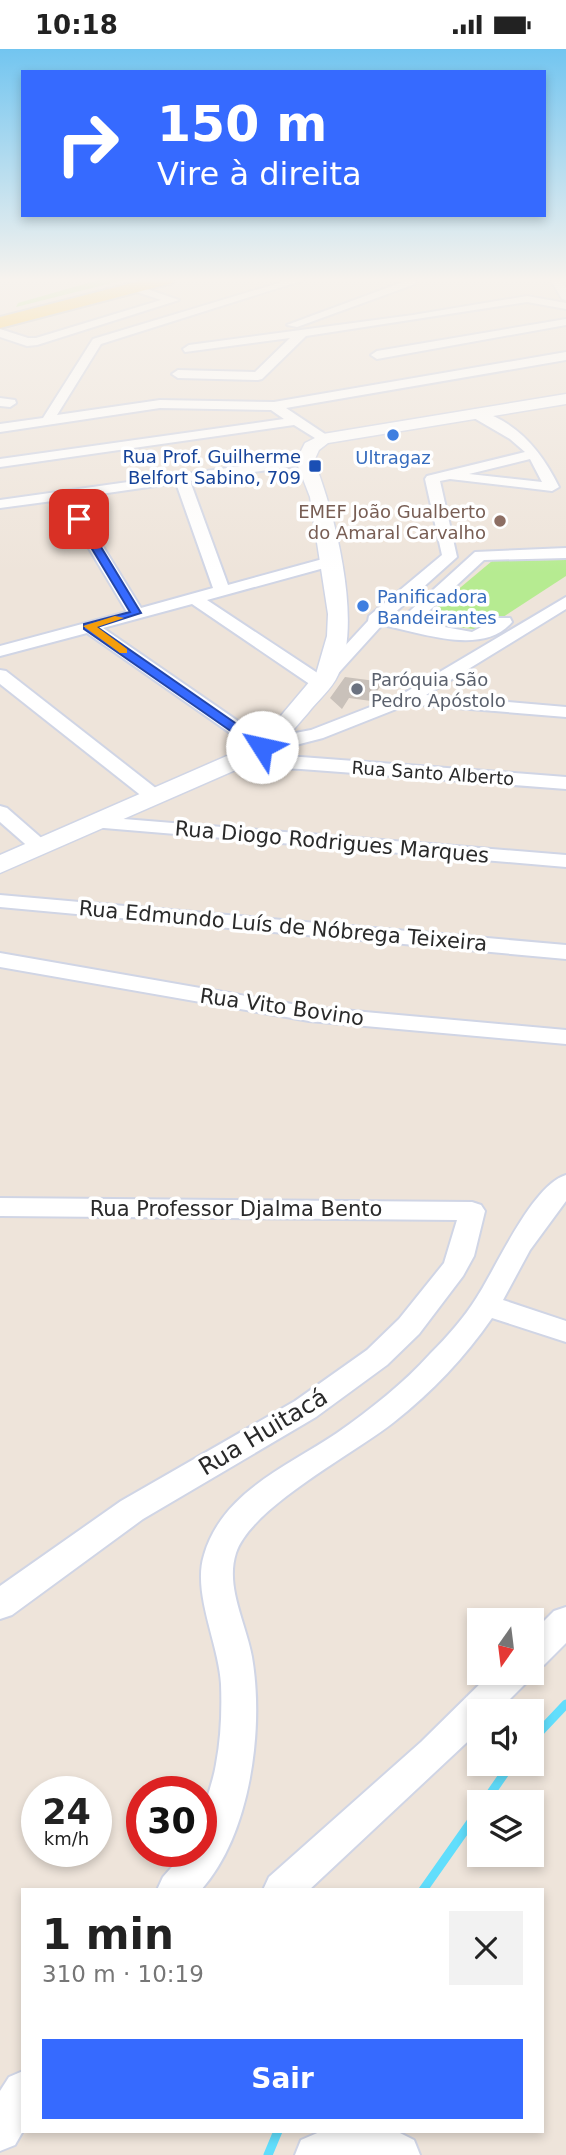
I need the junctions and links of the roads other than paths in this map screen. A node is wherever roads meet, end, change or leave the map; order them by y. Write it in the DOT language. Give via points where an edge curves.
graph roads {
  1 [pos="74,377"];
  2 [pos="174,377"];
  3 [pos="254,377"];
  4 [pos="442,377"];
  5 [pos="169,389"];
  6 [pos="566,399"];
  7 [pos="274,406"];
  8 [pos="480,415"];
  9 [pos="49,418"];
  10 [pos="297,421"];
  11 [pos="0,428"];
  12 [pos="323,439"];
  13 [pos="534,454"];
  14 [pos="305,461"];
  15 [pos="0,463"];
  16 [pos="441,475"];
  17 [pos="182,479"];
  18 [pos="65,496"];
  19 [pos="0,504"];
  20 [pos="566,553"];
  21 [pos="330,562"];
  22 [pos="566,583"];
  23 [pos="222,590"];
  24 [pos="193,598"];
  25 [pos="566,602"];
  26 [pos="136,613"];
  27 [pos="378,618"];
  28 [pos="405,624"];
  29 [pos="88,626"];
  30 [pos="0,630"];
  31 [pos="338,636"];
  32 [pos="20,645"];
  33 [pos="0,650"];
  34 [pos="0,675"];
  35 [pos="323,679"];
  36 [pos="407,699"];
  37 [pos="566,712"];
  38 [pos="261,746"];
  39 [pos="566,783"];
  40 [pos="155,797"];
  41 [pos="0,812"];
  42 [pos="99,823"];
  43 [pos="39,846"];
  44 [pos="566,862"];
  45 [pos="0,865"];
  46 [pos="0,901"];
  47 [pos="566,952"];
  48 [pos="0,960"];
  49 [pos="566,1037"];
  50 [pos="566,1184"];
  51 [pos="0,1207"];
  52 [pos="472,1211"];
  53 [pos="486,1305"];
  54 [pos="566,1332"];
  55 [pos="0,1605"];
  56 [pos="566,1621"];
  57 [pos="544,1643"];
  58 [pos="502,1685"];
  59 [pos="178,1888"];
  60 [pos="284,1888"];
  61 [pos="21,2094"];
  62 [pos="0,2130"];
  63 [pos="316,2155"];
  64 [pos="399,2155"];
  1 -- 9 [label="street"];
  2 -- 5 [label="street"];
  3 -- 5 [label="street"];
  4 -- 7 [label="street"];
  5 -- 7 [label="street"];
  5 -- 9 [label="street"];
  6 -- 8 [label="street"];
  7 -- 10 [label="street"];
  8 -- 12 [label="street"];
  8 -- 13 [label="street" via="518,435"];
  9 -- 11 [label="street"];
  10 -- 12 [label="street"];
  10 -- 15 [label="street"];
  12 -- 14 [label="street" via="311,447"];
  13 -- 16 [label="street"];
  13 -- 16 [label="street" via="551,487"];
  14 -- 17 [label="street"];
  14 -- 21 [label="street" via="319,497"];
  16 -- 27 [label="street" via="432,479 450,554"];
  17 -- 18 [label="street"];
  17 -- 23 [label="street"];
  18 -- 19 [label="street"];
  18 -- 26 [label="street"];
  20 -- 28 [label="street" via="480,555"];
  21 -- 23 [label="street"];
  21 -- 31 [label="street"];
  22 -- 28 [label="street" via="479,637"];
  23 -- 24 [label="street"];
  24 -- 26 [label="street"];
  24 -- 35 [label="street"];
  25 -- 36 [label="street"];
  26 -- 29 [label="street"];
  27 -- 28 [label="street"];
  27 -- 31 [label="street"];
  27 -- 35 [label="street"];
  29 -- 32 [label="street"];
  29 -- 38 [label="street"];
  30 -- 32 [label="street"];
  31 -- 35 [label="street"];
  32 -- 33 [label="street"];
  34 -- 40 [label="street"];
  35 -- 38 [label="street"];
  36 -- 37 [label="street"];
  36 -- 38 [label="street" via="339,725"];
  38 -- 39 [label="street, Rua Santo Alberto" via="301,763"];
  38 -- 40 [label="street"];
  40 -- 42 [label="street"];
  41 -- 43 [label="street"];
  42 -- 43 [label="street"];
  42 -- 44 [label="street, Rua Diogo Rodrigues Marques"];
  43 -- 45 [label="street"];
  46 -- 47 [label="street, Rua Edmundo Luís de Nóbrega Teixeira"];
  48 -- 49 [label="street, Rua Vito Bovino" via="309,1014"];
  50 -- 53 [label="street" via="538,1215"];
  51 -- 52 [label="street, Rua Professor Djalma Bento"];
  52 -- 55 [label="street, Rua Huitacá" via="457,1263 435,1295 396,1341 354,1377 149,1499"];
  53 -- 54 [label="street"];
  53 -- 59 [label="street" via="449,1355 408,1394 258,1502 220,1552 216,1574 235,1657 236,1748 212,1838 202,1860"];
  56 -- 57 [label="street"];
  58 -- 60 [label="street"];
  61 -- 62 [label="street"];
  63 -- 64 [label="street" via="392,2151"];
}
